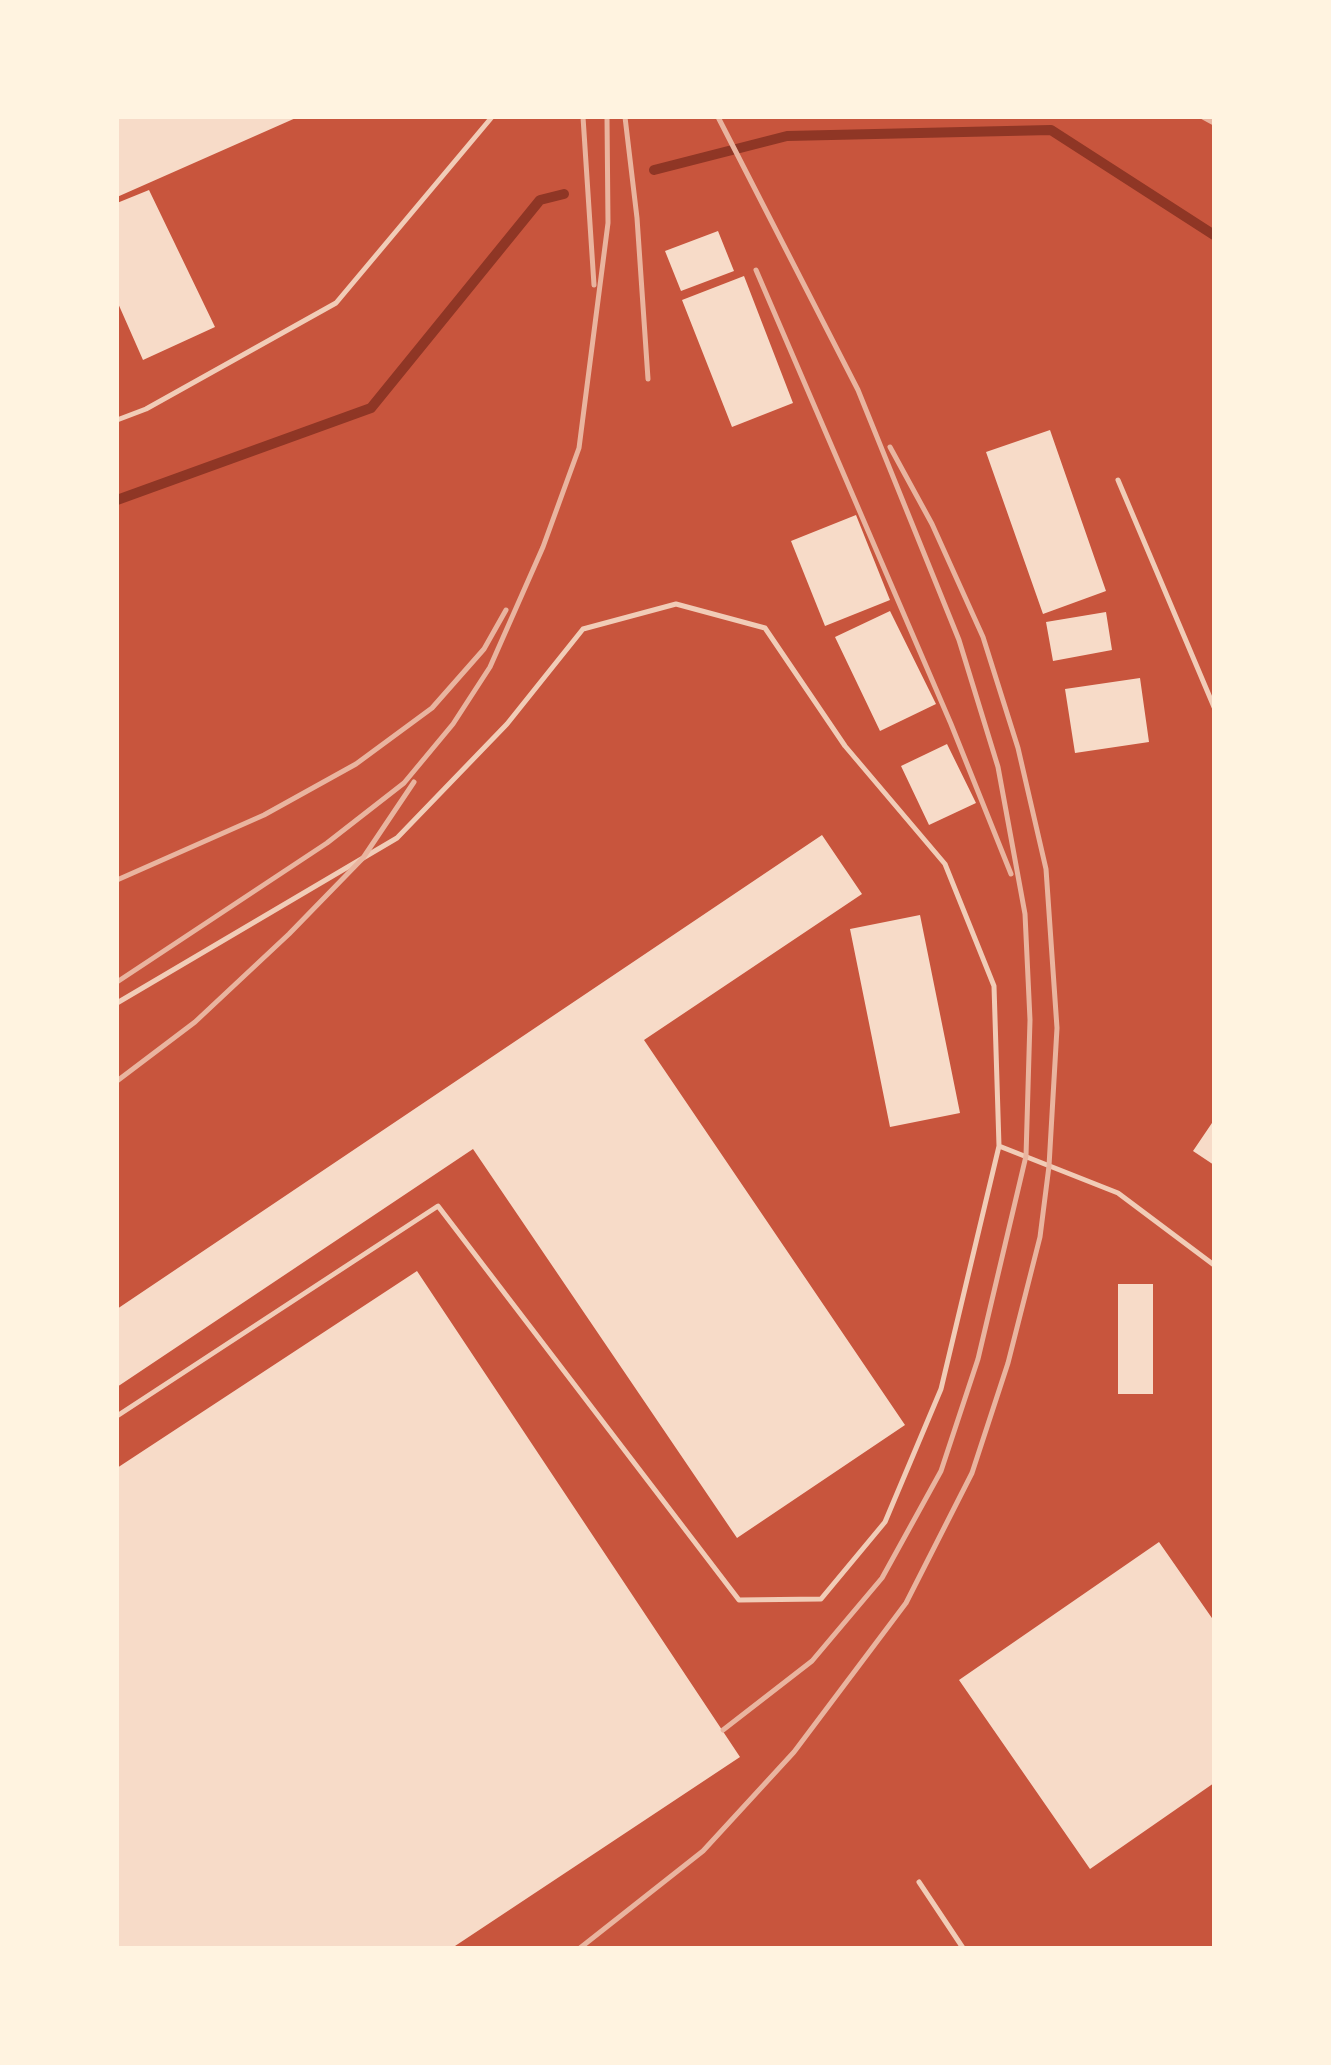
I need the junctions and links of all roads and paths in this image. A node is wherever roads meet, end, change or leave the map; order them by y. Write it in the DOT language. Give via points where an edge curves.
graph roads {
  1 [pos="492,117"];
  2 [pos="117,420"];
  3 [pos="1118,480"];
  4 [pos="1214,707"];
  5 [pos="117,1003"];
  6 [pos="999,1146"];
  7 [pos="1214,1265"];
  8 [pos="117,1416"];
  9 [pos="919,1882"];
  10 [pos="962,1948"];
  1 -- 2 [label="lane" via="336,303 146,409"];
  3 -- 4 [label="lane"];
  5 -- 6 [label="lane" via="397,838 507,724 583,629 676,604 765,628 845,746 945,864 994,986"];
  6 -- 7 [label="lane" via="1118,1193"];
  6 -- 8 [label="lane" via="941,1389 885,1522 821,1599 739,1600 438,1206"];
  9 -- 10 [label="lane"];
}
